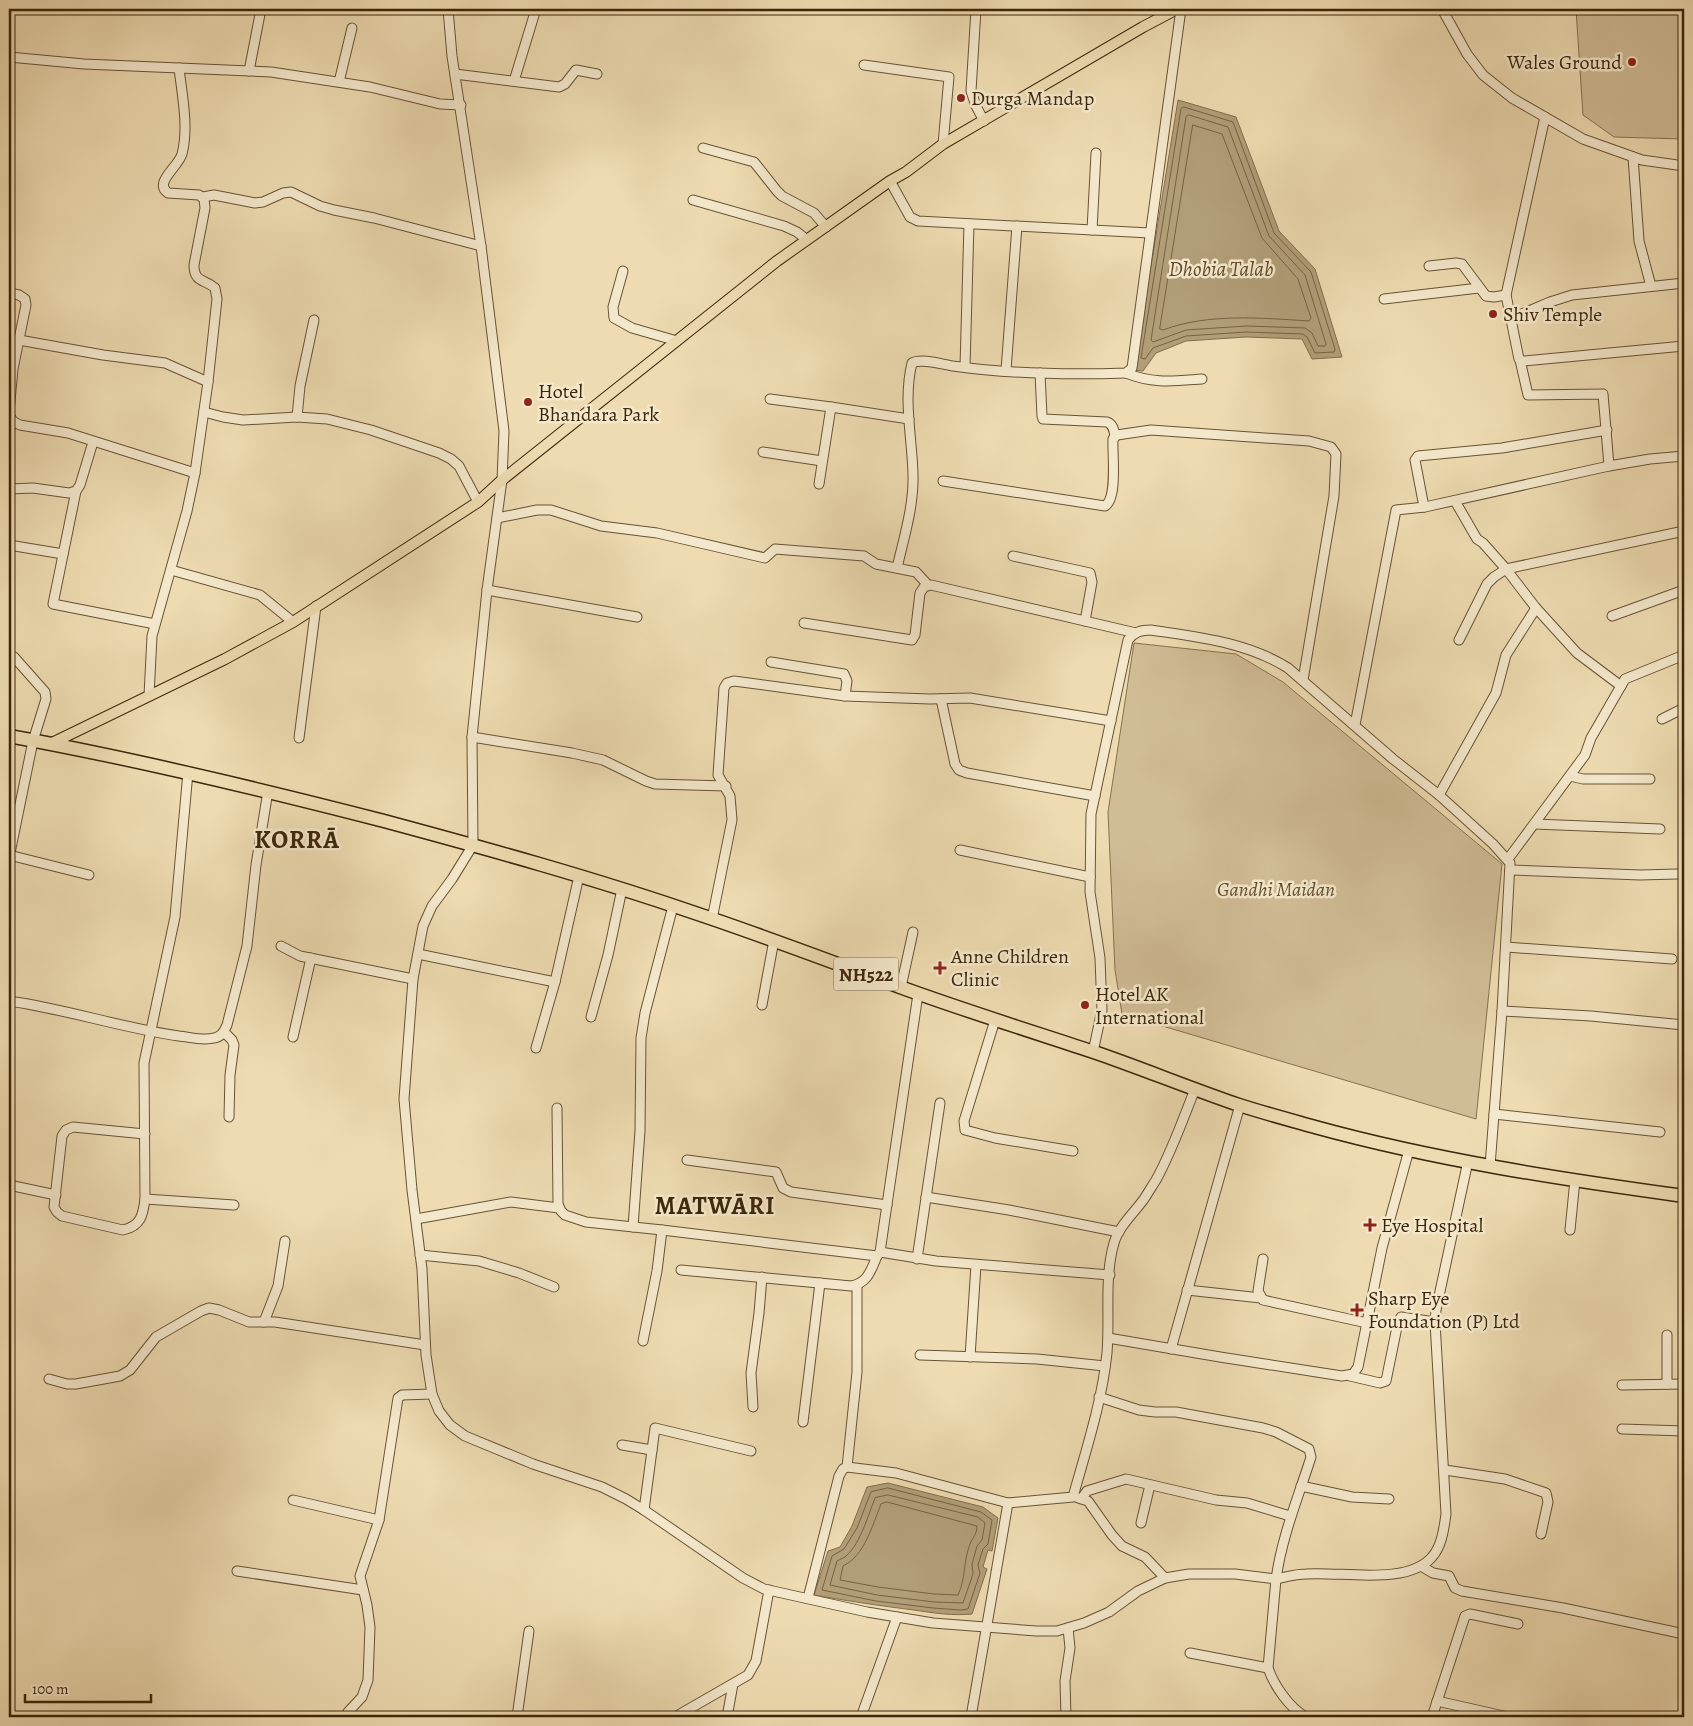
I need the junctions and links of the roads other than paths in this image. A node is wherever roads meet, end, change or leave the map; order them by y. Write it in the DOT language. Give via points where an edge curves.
graph roads {
  1 [pos="261,9"];
  2 [pos="448,9"];
  3 [pos="536,9"];
  4 [pos="976,9"];
  5 [pos="1179,9"];
  6 [pos="1442,9"];
  7 [pos="352,28"];
  8 [pos="9,57"];
  9 [pos="864,65"];
  10 [pos="179,68"];
  11 [pos="250,71"];
  12 [pos="455,74"];
  13 [pos="597,74"];
  14 [pos="514,81"];
  15 [pos="339,82"];
  16 [pos="461,105"];
  17 [pos="1545,117"];
  18 [pos="984,121"];
  19 [pos="943,144"];
  20 [pos="703,148"];
  21 [pos="1096,153"];
  22 [pos="1633,157"];
  23 [pos="1684,166"];
  24 [pos="890,181"];
  25 [pos="203,197"];
  26 [pos="693,200"];
  27 [pos="969,224"];
  28 [pos="1017,226"];
  29 [pos="826,227"];
  30 [pos="1092,230"];
  31 [pos="1150,232"];
  32 [pos="807,240"];
  33 [pos="481,246"];
  34 [pos="1429,266"];
  35 [pos="623,271"];
  36 [pos="1684,283"];
  37 [pos="1651,286"];
  38 [pos="1479,288"];
  39 [pos="9,293"];
  40 [pos="1506,295"];
  41 [pos="1384,299"];
  42 [pos="1510,318"];
  43 [pos="314,320"];
  44 [pos="19,340"];
  45 [pos="677,341"];
  46 [pos="1684,346"];
  47 [pos="1520,360"];
  48 [pos="965,368"];
  49 [pos="11,369"];
  50 [pos="1006,370"];
  51 [pos="1040,373"];
  52 [pos="1126,373"];
  53 [pos="1202,379"];
  54 [pos="208,382"];
  55 [pos="770,399"];
  56 [pos="831,407"];
  57 [pos="204,412"];
  58 [pos="297,417"];
  59 [pos="908,419"];
  60 [pos="11,422"];
  61 [pos="1607,430"];
  62 [pos="1115,436"];
  63 [pos="92,442"];
  64 [pos="763,452"];
  65 [pos="1684,456"];
  66 [pos="822,461"];
  67 [pos="1609,466"];
  68 [pos="195,473"];
  69 [pos="502,480"];
  70 [pos="943,481"];
  71 [pos="819,484"];
  72 [pos="9,489"];
  73 [pos="76,491"];
  74 [pos="1455,501"];
  75 [pos="478,502"];
  76 [pos="1424,507"];
  77 [pos="497,518"];
  78 [pos="1684,531"];
  79 [pos="9,545"];
  80 [pos="63,554"];
  81 [pos="1013,556"];
  82 [pos="897,568"];
  83 [pos="1506,569"];
  84 [pos="171,570"];
  85 [pos="928,585"];
  86 [pos="487,590"];
  87 [pos="1684,590"];
  88 [pos="316,606"];
  89 [pos="1536,608"];
  90 [pos="1612,616"];
  91 [pos="636,617"];
  92 [pos="1085,621"];
  93 [pos="293,622"];
  94 [pos="804,623"];
  95 [pos="155,624"];
  96 [pos="1136,633"];
  97 [pos="1460,640"];
  98 [pos="1684,654"];
  99 [pos="9,655"];
  100 [pos="771,662"];
  101 [pos="1303,680"];
  102 [pos="1621,686"];
  103 [pos="149,696"];
  104 [pos="845,696"];
  105 [pos="941,699"];
  106 [pos="1684,708"];
  107 [pos="1662,719"];
  108 [pos="1111,721"];
  109 [pos="1355,725"];
  110 [pos="9,736"];
  111 [pos="472,737"];
  112 [pos="299,738"];
  113 [pos="33,740"];
  114 [pos="50,744"];
  115 [pos="188,772"];
  116 [pos="1570,776"];
  117 [pos="1650,779"];
  118 [pos="726,786"];
  119 [pos="268,791"];
  120 [pos="1439,795"];
  121 [pos="1095,796"];
  122 [pos="1534,824"];
  123 [pos="1660,829"];
  124 [pos="473,845"];
  125 [pos="960,850"];
  126 [pos="9,857"];
  127 [pos="1508,859"];
  128 [pos="1511,870"];
  129 [pos="1677,874"];
  130 [pos="89,875"];
  131 [pos="579,876"];
  132 [pos="1090,877"];
  133 [pos="622,889"];
  134 [pos="673,906"];
  135 [pos="712,919"];
  136 [pos="914,932"];
  137 [pos="774,940"];
  138 [pos="281,946"];
  139 [pos="1506,947"];
  140 [pos="418,954"];
  141 [pos="311,958"];
  142 [pos="1672,959"];
  143 [pos="413,979"];
  144 [pos="555,982"];
  145 [pos="901,988"];
  146 [pos="918,994"];
  147 [pos="9,1001"];
  148 [pos="762,1005"];
  149 [pos="1502,1011"];
  150 [pos="591,1017"];
  151 [pos="994,1020"];
  152 [pos="1684,1025"];
  153 [pos="150,1032"];
  154 [pos="224,1032"];
  155 [pos="293,1037"];
  156 [pos="536,1048"];
  157 [pos="1093,1052"];
  158 [pos="1195,1089"];
  159 [pos="940,1103"];
  160 [pos="1240,1105"];
  161 [pos="557,1108"];
  162 [pos="1494,1114"];
  163 [pos="229,1117"];
  164 [pos="1660,1132"];
  165 [pos="144,1134"];
  166 [pos="1409,1150"];
  167 [pos="1073,1151"];
  168 [pos="687,1160"];
  169 [pos="1468,1161"];
  170 [pos="1490,1166"];
  171 [pos="1575,1180"];
  172 [pos="9,1185"];
  173 [pos="56,1195"];
  174 [pos="1684,1196"];
  175 [pos="926,1197"];
  176 [pos="145,1199"];
  177 [pos="234,1205"];
  178 [pos="887,1205"];
  179 [pos="559,1208"];
  180 [pos="416,1219"];
  181 [pos="633,1227"];
  182 [pos="662,1230"];
  183 [pos="1570,1230"];
  184 [pos="1119,1232"];
  185 [pos="285,1241"];
  186 [pos="878,1254"];
  187 [pos="420,1255"];
  188 [pos="917,1258"];
  189 [pos="1263,1259"];
  190 [pos="976,1265"];
  191 [pos="681,1270"];
  192 [pos="1110,1275"];
  193 [pos="762,1277"];
  194 [pos="820,1283"];
  195 [pos="857,1285"];
  196 [pos="554,1287"];
  197 [pos="1187,1290"];
  198 [pos="1261,1298"];
  199 [pos="264,1322"];
  200 [pos="1435,1322"];
  201 [pos="1367,1323"];
  202 [pos="1667,1335"];
  203 [pos="1108,1338"];
  204 [pos="643,1340"];
  205 [pos="425,1345"];
  206 [pos="1171,1349"];
  207 [pos="920,1355"];
  208 [pos="970,1357"];
  209 [pos="1105,1366"];
  210 [pos="1350,1376"];
  211 [pos="49,1379"];
  212 [pos="1667,1384"];
  213 [pos="1684,1384"];
  214 [pos="1622,1385"];
  215 [pos="432,1394"];
  216 [pos="1100,1397"];
  217 [pos="754,1407"];
  218 [pos="803,1422"];
  219 [pos="1622,1429"];
  220 [pos="1684,1431"];
  221 [pos="622,1445"];
  222 [pos="652,1450"];
  223 [pos="751,1451"];
  224 [pos="847,1467"];
  225 [pos="1445,1470"];
  226 [pos="1150,1485"];
  227 [pos="1301,1486"];
  228 [pos="1078,1498"];
  229 [pos="293,1500"];
  230 [pos="1389,1500"];
  231 [pos="1008,1503"];
  232 [pos="644,1510"];
  233 [pos="1290,1516"];
  234 [pos="379,1520"];
  235 [pos="1141,1523"];
  236 [pos="1541,1534"];
  237 [pos="1421,1566"];
  238 [pos="237,1571"];
  239 [pos="1165,1578"];
  240 [pos="1276,1579"];
  241 [pos="363,1590"];
  242 [pos="769,1590"];
  243 [pos="808,1598"];
  244 [pos="897,1617"];
  245 [pos="1518,1624"];
  246 [pos="987,1628"];
  247 [pos="1068,1628"];
  248 [pos="529,1631"];
  249 [pos="1684,1634"];
  250 [pos="1190,1653"];
  251 [pos="1268,1668"];
  252 [pos="733,1684"];
  253 [pos="1437,1701"];
  254 [pos="345,1717"];
  255 [pos="517,1717"];
  256 [pos="675,1717"];
  257 [pos="728,1717"];
  258 [pos="861,1717"];
  259 [pos="971,1717"];
  260 [pos="1066,1717"];
  261 [pos="1306,1717"];
  262 [pos="1432,1717"];
  263 [pos="1508,1717"];
  1 -- 11 [label="street"];
  2 -- 12 [label="street"];
  3 -- 14 [label="street"];
  4 -- 18 [label="street" via="971,91"];
  5 -- 18 [label="main road"];
  5 -- 31 [label="street"];
  6 -- 17 [label="street" via="1467,54 1483,75 1512,98"];
  7 -- 15 [label="street"];
  8 -- 10 [label="street"];
  9 -- 19 [label="street" via="949,77"];
  10 -- 11 [label="street"];
  10 -- 25 [label="street" via="183,148 163,187 168,193"];
  11 -- 15 [label="street"];
  12 -- 14 [label="street"];
  12 -- 16 [label="street"];
  13 -- 14 [label="street" via="576,70 565,84 559,86"];
  15 -- 16 [label="street" via="440,104"];
  16 -- 33 [label="street"];
  17 -- 22 [label="street" via="1583,139"];
  17 -- 40 [label="street"];
  18 -- 19 [label="main road"];
  19 -- 24 [label="main road"];
  20 -- 29 [label="street" via="754,162 782,196 814,212"];
  21 -- 30 [label="street"];
  22 -- 23 [label="street"];
  22 -- 37 [label="street" via="1639,241"];
  24 -- 27 [label="street" via="913,219"];
  24 -- 29 [label="main road"];
  25 -- 33 [label="street" via="214,195 255,203 291,192 334,210"];
  25 -- 54 [label="street" via="205,208 194,270 196,278 212,286 216,294"];
  26 -- 32 [label="street" via="784,226"];
  27 -- 28 [label="street"];
  27 -- 48 [label="street"];
  28 -- 30 [label="street"];
  28 -- 50 [label="street"];
  29 -- 32 [label="main road"];
  30 -- 31 [label="street"];
  31 -- 52 [label="street" via="1132,366"];
  32 -- 45 [label="main road"];
  33 -- 69 [label="street" via="504,431"];
  34 -- 38 [label="street" via="1462,264"];
  35 -- 45 [label="street" via="613,307 614,318 632,328"];
  36 -- 37 [label="street"];
  37 -- 42 [label="street" via="1562,298"];
  38 -- 40 [label="street" via="1488,297"];
  38 -- 41 [label="street"];
  39 -- 44 [label="street" via="25,299"];
  40 -- 42 [label="street"];
  42 -- 47 [label="street"];
  43 -- 58 [label="street"];
  44 -- 49 [label="street"];
  44 -- 54 [label="street" via="165,363"];
  45 -- 69 [label="main road"];
  46 -- 47 [label="street"];
  47 -- 61 [label="street" via="1528,395 1603,394"];
  48 -- 50 [label="street"];
  48 -- 59 [label="street" via="920,361 912,363"];
  49 -- 60 [label="street"];
  50 -- 51 [label="street"];
  51 -- 52 [label="street"];
  51 -- 62 [label="street" via="1043,419 1106,422 1113,426"];
  52 -- 53 [label="street" via="1142,380"];
  54 -- 57 [label="street"];
  55 -- 56 [label="street"];
  56 -- 59 [label="street"];
  56 -- 66 [label="street"];
  57 -- 58 [label="street" via="243,420"];
  57 -- 68 [label="street"];
  58 -- 75 [label="street" via="327,419 361,427 446,456 459,466"];
  59 -- 82 [label="street" via="913,488"];
  60 -- 63 [label="street" via="58,430"];
  61 -- 67 [label="street"];
  61 -- 76 [label="street" via="1502,448 1418,456 1415,460"];
  62 -- 70 [label="street" via="1113,482 1106,506"];
  62 -- 101 [label="street" via="1150,430 1309,441 1335,450 1334,496"];
  63 -- 68 [label="street"];
  63 -- 73 [label="street"];
  64 -- 66 [label="street"];
  65 -- 67 [label="street"];
  66 -- 71 [label="street"];
  67 -- 74 [label="street"];
  68 -- 84 [label="street"];
  69 -- 75 [label="main road"];
  69 -- 77 [label="street"];
  72 -- 73 [label="street"];
  73 -- 80 [label="street"];
  74 -- 76 [label="street"];
  74 -- 83 [label="street" via="1477,539"];
  75 -- 88 [label="main road"];
  76 -- 109 [label="street" via="1396,510"];
  77 -- 82 [label="street" via="551,510 600,526 657,533 766,558 776,549 860,555 876,564"];
  77 -- 86 [label="street"];
  78 -- 83 [label="street"];
  79 -- 80 [label="street"];
  80 -- 95 [label="street" via="53,604"];
  81 -- 92 [label="street" via="1090,572 1092,582"];
  82 -- 85 [label="street" via="918,573"];
  83 -- 89 [label="street"];
  83 -- 97 [label="street" via="1487,584"];
  84 -- 93 [label="street" via="260,594"];
  84 -- 95 [label="street"];
  85 -- 92 [label="street"];
  85 -- 94 [label="street" via="920,593 912,640"];
  86 -- 91 [label="street"];
  86 -- 111 [label="street"];
  87 -- 90 [label="street"];
  88 -- 93 [label="main road"];
  88 -- 112 [label="street"];
  89 -- 102 [label="street" via="1576,653"];
  89 -- 120 [label="street" via="1506,654 1496,693"];
  92 -- 96 [label="street"];
  93 -- 103 [label="main road" via="225,660"];
  95 -- 103 [label="street"];
  96 -- 101 [label="street" via="1150,630 1250,650 1270,657"];
  96 -- 108 [label="street" via="1125,648"];
  98 -- 102 [label="street" via="1625,679"];
  99 -- 113 [label="street" via="45,692 46,699"];
  100 -- 104 [label="street" via="844,674"];
  101 -- 109 [label="street"];
  102 -- 116 [label="street" via="1591,738 1585,755"];
  103 -- 114 [label="main road"];
  104 -- 105 [label="street"];
  104 -- 118 [label="street" via="734,681 727,683 718,771"];
  105 -- 108 [label="street" via="970,698"];
  105 -- 121 [label="street" via="955,764 960,770"];
  106 -- 107 [label="street"];
  108 -- 121 [label="street"];
  109 -- 120 [label="street"];
  110 -- 113 [label="highway, NH522"];
  111 -- 118 [label="street" via="603,760 655,784"];
  111 -- 124 [label="street"];
  113 -- 114 [label="highway, NH522"];
  113 -- 126 [label="street"];
  114 -- 115 [label="highway, NH522"];
  115 -- 119 [label="highway, NH522"];
  115 -- 153 [label="street" via="175,917"];
  116 -- 117 [label="street" via="1583,780"];
  116 -- 122 [label="street"];
  118 -- 135 [label="street" via="732,802 732,820"];
  119 -- 124 [label="highway, NH522"];
  119 -- 154 [label="street" via="247,946"];
  120 -- 127 [label="street"];
  121 -- 132 [label="street" via="1091,814"];
  122 -- 123 [label="street"];
  122 -- 127 [label="street"];
  124 -- 131 [label="highway, NH522"];
  124 -- 140 [label="street" via="432,906 423,926"];
  125 -- 132 [label="street"];
  126 -- 130 [label="street"];
  127 -- 128 [label="street"];
  128 -- 129 [label="street"];
  128 -- 139 [label="street"];
  131 -- 133 [label="highway, NH522"];
  131 -- 144 [label="street"];
  132 -- 157 [label="street" via="1100,958 1102,1010"];
  133 -- 134 [label="highway, NH522"];
  133 -- 150 [label="street"];
  134 -- 135 [label="highway, NH522"];
  134 -- 181 [label="street" via="641,1038 640,1131"];
  135 -- 137 [label="highway, NH522"];
  136 -- 145 [label="street"];
  137 -- 145 [label="highway, NH522"];
  137 -- 148 [label="street"];
  138 -- 141 [label="street"];
  139 -- 142 [label="street"];
  139 -- 149 [label="street"];
  140 -- 143 [label="street"];
  140 -- 144 [label="street"];
  141 -- 143 [label="street"];
  141 -- 155 [label="street"];
  143 -- 180 [label="street" via="404,1100"];
  144 -- 156 [label="street"];
  145 -- 146 [label="highway, NH522"];
  146 -- 151 [label="highway, NH522"];
  146 -- 178 [label="street"];
  147 -- 153 [label="street"];
  149 -- 152 [label="street"];
  149 -- 162 [label="street"];
  151 -- 157 [label="highway, NH522"];
  151 -- 167 [label="street" via="964,1121 965,1130"];
  153 -- 154 [label="street" via="206,1039 217,1038"];
  153 -- 165 [label="street" via="144,1063"];
  154 -- 163 [label="street" via="234,1045"];
  157 -- 158 [label="highway, NH522"];
  158 -- 160 [label="highway, NH522"];
  158 -- 184 [label="street" via="1157,1178"];
  159 -- 175 [label="street"];
  160 -- 166 [label="highway, NH522"];
  160 -- 197 [label="street"];
  161 -- 179 [label="street"];
  162 -- 164 [label="street"];
  162 -- 170 [label="street"];
  165 -- 173 [label="street" via="73,1127 66,1130 62,1136"];
  165 -- 176 [label="street"];
  166 -- 169 [label="highway, NH522"];
  166 -- 201 [label="street" via="1382,1248"];
  168 -- 178 [label="street" via="776,1172 783,1188 791,1192"];
  169 -- 170 [label="highway, NH522"];
  169 -- 200 [label="street"];
  170 -- 171 [label="highway, NH522"];
  171 -- 174 [label="highway, NH522"];
  171 -- 183 [label="street"];
  172 -- 173 [label="street"];
  173 -- 176 [label="street" via="54,1207 62,1216 115,1230 132,1228 140,1221"];
  175 -- 184 [label="street"];
  175 -- 188 [label="street"];
  176 -- 177 [label="street"];
  178 -- 186 [label="street"];
  179 -- 180 [label="street" via="511,1202"];
  179 -- 181 [label="street" via="573,1219"];
  180 -- 187 [label="street"];
  181 -- 182 [label="street"];
  182 -- 186 [label="street"];
  182 -- 204 [label="street"];
  184 -- 192 [label="street" via="1114,1242"];
  185 -- 199 [label="street" via="278,1286"];
  186 -- 188 [label="street"];
  186 -- 195 [label="street" via="866,1279"];
  187 -- 196 [label="street" via="479,1261"];
  187 -- 205 [label="street"];
  188 -- 190 [label="street"];
  189 -- 198 [label="street" via="1258,1286"];
  190 -- 192 [label="street"];
  190 -- 208 [label="street"];
  191 -- 193 [label="street"];
  192 -- 203 [label="street"];
  193 -- 194 [label="street"];
  193 -- 217 [label="street" via="751,1373"];
  194 -- 195 [label="street"];
  194 -- 218 [label="street"];
  195 -- 224 [label="street" via="857,1372"];
  197 -- 198 [label="street"];
  197 -- 206 [label="street"];
  198 -- 201 [label="street"];
  199 -- 205 [label="street"];
  199 -- 211 [label="street" via="249,1322 209,1308 156,1337 130,1370 120,1376 76,1384"];
  200 -- 210 [label="street" via="1401,1318 1386,1381 1380,1383"];
  200 -- 225 [label="street"];
  201 -- 210 [label="street" via="1358,1367"];
  202 -- 212 [label="street"];
  203 -- 206 [label="street"];
  203 -- 209 [label="street"];
  205 -- 215 [label="street"];
  206 -- 210 [label="street"];
  207 -- 208 [label="street"];
  208 -- 209 [label="street"];
  209 -- 216 [label="street"];
  212 -- 213 [label="street"];
  212 -- 214 [label="street"];
  215 -- 232 [label="street" via="450,1425 465,1436 533,1464 602,1487"];
  215 -- 234 [label="street" via="402,1395 398,1398"];
  216 -- 227 [label="street" via="1139,1410 1176,1412 1276,1432 1310,1451"];
  216 -- 228 [label="street"];
  219 -- 220 [label="street"];
  221 -- 222 [label="street"];
  222 -- 223 [label="street" via="655,1428"];
  222 -- 232 [label="street"];
  224 -- 231 [label="street" via="896,1473"];
  224 -- 243 [label="street" via="839,1476"];
  225 -- 236 [label="street" via="1506,1479 1546,1493 1548,1502"];
  225 -- 237 [label="street" via="1446,1514 1442,1539 1432,1558"];
  226 -- 228 [label="street" via="1126,1479 1087,1491"];
  226 -- 233 [label="street" via="1216,1500 1242,1502"];
  226 -- 235 [label="street"];
  227 -- 230 [label="street" via="1345,1496"];
  227 -- 233 [label="street"];
  228 -- 231 [label="street"];
  228 -- 239 [label="street" via="1088,1501 1122,1546 1145,1557"];
  229 -- 234 [label="street"];
  231 -- 246 [label="street"];
  232 -- 242 [label="street" via="743,1578"];
  233 -- 240 [label="street"];
  234 -- 241 [label="street" via="361,1571"];
  237 -- 240 [label="street" via="1388,1574 1306,1574"];
  237 -- 249 [label="street" via="1433,1573 1449,1576 1455,1588 1462,1592 1563,1608"];
  238 -- 241 [label="street"];
  239 -- 240 [label="street" via="1189,1574 1235,1574"];
  239 -- 247 [label="street" via="1138,1591 1109,1612"];
  240 -- 251 [label="street"];
  241 -- 254 [label="street" via="370,1627 368,1680 362,1697"];
  242 -- 243 [label="street"];
  242 -- 252 [label="street" via="756,1661 748,1675"];
  243 -- 244 [label="street"];
  244 -- 246 [label="street"];
  244 -- 258 [label="street"];
  245 -- 253 [label="street" via="1470,1614 1465,1616"];
  246 -- 247 [label="street" via="1036,1632"];
  246 -- 259 [label="street"];
  247 -- 260 [label="street"];
  248 -- 255 [label="street"];
  250 -- 251 [label="street"];
  251 -- 261 [label="street" via="1276,1686"];
  252 -- 256 [label="street"];
  252 -- 257 [label="street"];
  253 -- 262 [label="street"];
  253 -- 263 [label="street"];
}
